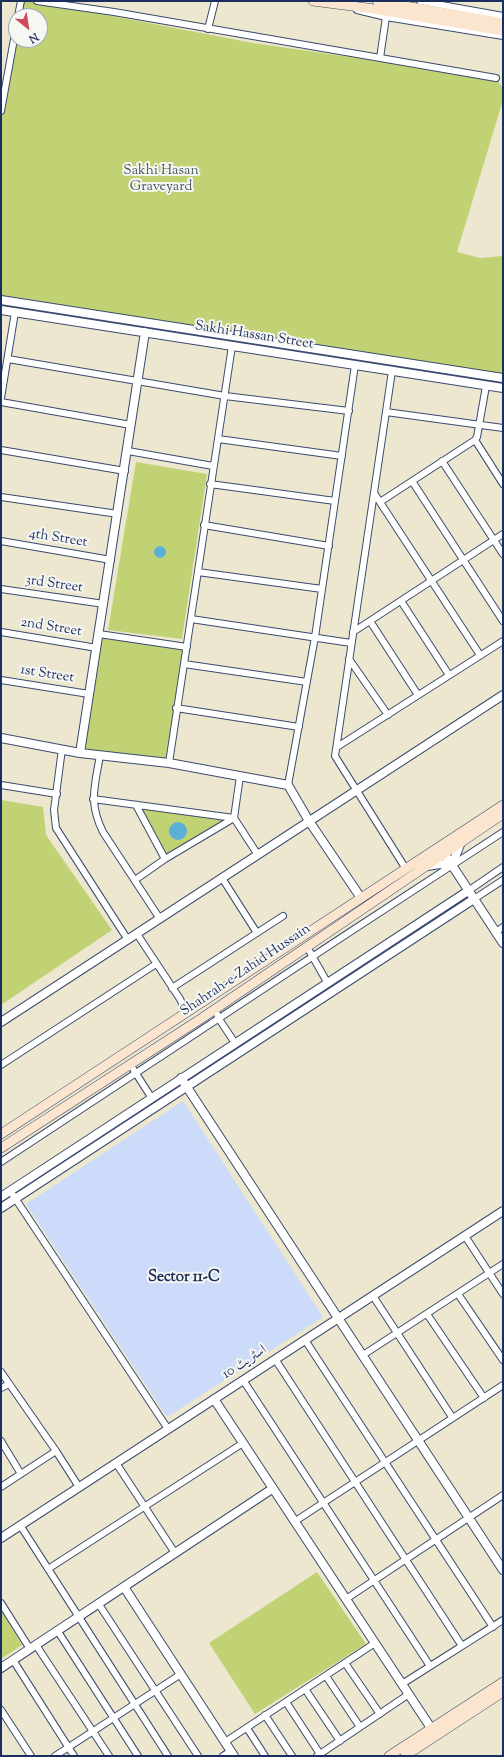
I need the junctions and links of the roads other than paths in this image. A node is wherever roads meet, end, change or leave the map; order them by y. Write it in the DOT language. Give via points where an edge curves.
graph roads {
  1 [pos="37,1"];
  2 [pos="215,1"];
  3 [pos="313,1"];
  4 [pos="377,1"];
  5 [pos="420,1"];
  6 [pos="446,3"];
  7 [pos="351,5"];
  8 [pos="386,16"];
  9 [pos="503,16"];
  10 [pos="503,23"];
  11 [pos="208,29"];
  12 [pos="503,31"];
  13 [pos="503,36"];
  14 [pos="12,48"];
  15 [pos="380,58"];
  16 [pos="496,78"];
  17 [pos="1,111"];
  18 [pos="1,300"];
  19 [pos="1,310"];
  20 [pos="15,312"];
  21 [pos="145,332"];
  22 [pos="232,346"];
  23 [pos="8,360"];
  24 [pos="355,365"];
  25 [pos="392,371"];
  26 [pos="503,378"];
  27 [pos="3,380"];
  28 [pos="139,383"];
  29 [pos="486,386"];
  30 [pos="503,388"];
  31 [pos="225,396"];
  32 [pos="1,398"];
  33 [pos="1,402"];
  34 [pos="349,411"];
  35 [pos="386,412"];
  36 [pos="479,424"];
  37 [pos="131,425"];
  38 [pos="503,428"];
  39 [pos="218,439"];
  40 [pos="475,440"];
  41 [pos="1,450"];
  42 [pos="128,451"];
  43 [pos="342,456"];
  44 [pos="442,461"];
  45 [pos="213,466"];
  46 [pos="125,471"];
  47 [pos="412,481"];
  48 [pos="210,484"];
  49 [pos="503,484"];
  50 [pos="374,493"];
  51 [pos="1,497"];
  52 [pos="336,501"];
  53 [pos="380,502"];
  54 [pos="118,514"];
  55 [pos="204,525"];
  56 [pos="503,534"];
  57 [pos="494,540"];
  58 [pos="1,541"];
  59 [pos="329,546"];
  60 [pos="503,554"];
  61 [pos="111,560"];
  62 [pos="463,560"];
  63 [pos="198,572"];
  64 [pos="431,580"];
  65 [pos="1,589"];
  66 [pos="322,589"];
  67 [pos="400,601"];
  68 [pos="104,604"];
  69 [pos="191,619"];
  70 [pos="370,621"];
  71 [pos="503,621"];
  72 [pos="1,632"];
  73 [pos="353,632"];
  74 [pos="99,634"];
  75 [pos="315,637"];
  76 [pos="503,641"];
  77 [pos="351,642"];
  78 [pos="187,647"];
  79 [pos="97,648"];
  80 [pos="480,655"];
  81 [pos="349,658"];
  82 [pos="184,664"];
  83 [pos="449,675"];
  84 [pos="1,680"];
  85 [pos="307,682"];
  86 [pos="89,694"];
  87 [pos="418,695"];
  88 [pos="503,695"];
  89 [pos="176,708"];
  90 [pos="388,715"];
  91 [pos="299,727"];
  92 [pos="1,738"];
  93 [pos="337,747"];
  94 [pos="62,749"];
  95 [pos="80,753"];
  96 [pos="100,754"];
  97 [pos="169,763"];
  98 [pos="240,776"];
  99 [pos="1,785"];
  100 [pos="288,785"];
  101 [pos="356,791"];
  102 [pos="57,794"];
  103 [pos="93,799"];
  104 [pos="136,805"];
  105 [pos="503,805"];
  106 [pos="503,814"];
  107 [pos="234,818"];
  108 [pos="309,821"];
  109 [pos="469,828"];
  110 [pos="503,832"];
  111 [pos="462,841"];
  112 [pos="444,853"];
  113 [pos="258,855"];
  114 [pos="165,859"];
  115 [pos="452,865"];
  116 [pos="425,866"];
  117 [pos="503,867"];
  118 [pos="406,869"];
  119 [pos="396,876"];
  120 [pos="222,878"];
  121 [pos="135,880"];
  122 [pos="503,880"];
  123 [pos="468,891"];
  124 [pos="361,898"];
  125 [pos="474,899"];
  126 [pos="283,916"];
  127 [pos="160,919"];
  128 [pos="499,930"];
  129 [pos="257,932"];
  130 [pos="136,934"];
  131 [pos="128,940"];
  132 [pos="503,943"];
  133 [pos="310,951"];
  134 [pos="156,964"];
  135 [pos="327,982"];
  136 [pos="172,988"];
  137 [pos="196,1006"];
  138 [pos="215,1009"];
  139 [pos="186,1012"];
  140 [pos="202,1018"];
  141 [pos="219,1019"];
  142 [pos="1,1022"];
  143 [pos="235,1043"];
  144 [pos="130,1064"];
  145 [pos="1,1066"];
  146 [pos="136,1073"];
  147 [pos="181,1078"];
  148 [pos="187,1087"];
  149 [pos="151,1097"];
  150 [pos="1,1134"];
  151 [pos="1,1148"];
  152 [pos="1,1162"];
  153 [pos="10,1190"];
  154 [pos="1,1196"];
  155 [pos="16,1199"];
  156 [pos="1,1208"];
  157 [pos="503,1211"];
  158 [pos="465,1236"];
  159 [pos="503,1264"];
  160 [pos="490,1273"];
  161 [pos="458,1294"];
  162 [pos="503,1294"];
  163 [pos="373,1296"];
  164 [pos="427,1314"];
  165 [pos="338,1318"];
  166 [pos="397,1334"];
  167 [pos="305,1340"];
  168 [pos="363,1356"];
  169 [pos="275,1359"];
  170 [pos="503,1360"];
  171 [pos="1,1372"];
  172 [pos="243,1380"];
  173 [pos="9,1384"];
  174 [pos="503,1385"];
  175 [pos="1,1388"];
  176 [pos="484,1398"];
  177 [pos="214,1399"];
  178 [pos="452,1417"];
  179 [pos="168,1429"];
  180 [pos="418,1440"];
  181 [pos="1,1441"];
  182 [pos="243,1443"];
  183 [pos="56,1451"];
  184 [pos="385,1462"];
  185 [pos="116,1463"];
  186 [pos="22,1474"];
  187 [pos="354,1481"];
  188 [pos="1,1487"];
  189 [pos="79,1487"];
  190 [pos="272,1489"];
  191 [pos="503,1495"];
  192 [pos="323,1502"];
  193 [pos="145,1507"];
  194 [pos="469,1518"];
  195 [pos="294,1522"];
  196 [pos="20,1525"];
  197 [pos="1,1538"];
  198 [pos="436,1540"];
  199 [pos="175,1553"];
  200 [pos="405,1560"];
  201 [pos="48,1569"];
  202 [pos="503,1570"];
  203 [pos="375,1580"];
  204 [pos="124,1587"];
  205 [pos="346,1599"];
  206 [pos="1,1603"];
  207 [pos="98,1603"];
  208 [pos="78,1616"];
  209 [pos="503,1620"];
  210 [pos="493,1627"];
  211 [pos="57,1630"];
  212 [pos="376,1643"];
  213 [pos="462,1646"];
  214 [pos="33,1647"];
  215 [pos="13,1660"];
  216 [pos="345,1663"];
  217 [pos="430,1666"];
  218 [pos="1,1668"];
  219 [pos="180,1674"];
  220 [pos="326,1676"];
  221 [pos="503,1682"];
  222 [pos="402,1684"];
  223 [pos="306,1689"];
  224 [pos="155,1690"];
  225 [pos="503,1692"];
  226 [pos="409,1694"];
  227 [pos="286,1702"];
  228 [pos="135,1704"];
  229 [pos="1,1710"];
  230 [pos="380,1714"];
  231 [pos="265,1715"];
  232 [pos="113,1718"];
  233 [pos="360,1727"];
  234 [pos="247,1728"];
  235 [pos="431,1728"];
  236 [pos="93,1731"];
  237 [pos="340,1741"];
  238 [pos="225,1742"];
  239 [pos="68,1747"];
  240 [pos="233,1753"];
  241 [pos="319,1755"];
  242 [pos="31,1756"];
  243 [pos="55,1756"];
  244 [pos="74,1756"];
  245 [pos="109,1756"];
  246 [pos="138,1756"];
  247 [pos="168,1756"];
  248 [pos="198,1756"];
  249 [pos="223,1756"];
  250 [pos="265,1756"];
  251 [pos="292,1756"];
  252 [pos="389,1756"];
  253 [pos="404,1756"];
  1 -- 11 [label="street"];
  2 -- 11 [label="street"];
  3 -- 7 [label="main road"];
  4 -- 10 [label="main road"];
  5 -- 6 [label="street"];
  6 -- 9 [label="street"];
  7 -- 8 [label="street" via="360,11"];
  7 -- 12 [label="main road"];
  8 -- 13 [label="street"];
  8 -- 15 [label="street"];
  11 -- 15 [label="street"];
  14 -- 17 [label="street"];
  15 -- 16 [label="street"];
  18 -- 26 [label="street, Sakhi Hassan Street"];
  19 -- 20 [label="street, Sakhi Hassan Street"];
  20 -- 21 [label="street, Sakhi Hassan Street"];
  20 -- 23 [label="street"];
  21 -- 22 [label="street, Sakhi Hassan Street"];
  21 -- 28 [label="street"];
  22 -- 24 [label="street, Sakhi Hassan Street"];
  22 -- 31 [label="street"];
  23 -- 27 [label="street"];
  23 -- 28 [label="street"];
  24 -- 25 [label="street, Sakhi Hassan Street"];
  24 -- 34 [label="street"];
  25 -- 29 [label="street, Sakhi Hassan Street"];
  25 -- 35 [label="street"];
  27 -- 32 [label="street"];
  28 -- 31 [label="street"];
  28 -- 37 [label="street"];
  29 -- 30 [label="street, Sakhi Hassan Street"];
  29 -- 36 [label="street"];
  31 -- 34 [label="street"];
  31 -- 39 [label="street"];
  33 -- 37 [label="street"];
  34 -- 43 [label="street"];
  35 -- 36 [label="street"];
  35 -- 50 [label="street"];
  36 -- 38 [label="street"];
  36 -- 40 [label="street"];
  37 -- 42 [label="street"];
  39 -- 43 [label="street"];
  39 -- 45 [label="street"];
  40 -- 44 [label="street"];
  40 -- 49 [label="street"];
  41 -- 46 [label="street"];
  42 -- 45 [label="street"];
  42 -- 46 [label="street"];
  43 -- 52 [label="street"];
  44 -- 47 [label="street"];
  44 -- 57 [label="street"];
  45 -- 48 [label="street"];
  46 -- 54 [label="street"];
  47 -- 53 [label="street"];
  47 -- 62 [label="street"];
  48 -- 52 [label="street"];
  48 -- 55 [label="street"];
  50 -- 53 [label="street"];
  50 -- 73 [label="street"];
  51 -- 54 [label="street"];
  52 -- 59 [label="street"];
  53 -- 64 [label="street"];
  54 -- 61 [label="street"];
  55 -- 59 [label="street"];
  55 -- 63 [label="street"];
  56 -- 57 [label="street"];
  57 -- 60 [label="street"];
  57 -- 62 [label="street"];
  58 -- 61 [label="street, 4th Street"];
  59 -- 66 [label="street"];
  61 -- 68 [label="street"];
  62 -- 64 [label="street"];
  62 -- 71 [label="street"];
  63 -- 66 [label="street"];
  63 -- 69 [label="street"];
  64 -- 67 [label="street"];
  64 -- 80 [label="street"];
  65 -- 68 [label="street, 3rd Street"];
  66 -- 75 [label="street"];
  67 -- 70 [label="street"];
  67 -- 83 [label="street"];
  68 -- 74 [label="street"];
  69 -- 75 [label="street"];
  69 -- 78 [label="street"];
  70 -- 73 [label="street"];
  70 -- 87 [label="street"];
  72 -- 79 [label="street, 2nd Street"];
  73 -- 77 [label="street"];
  74 -- 78 [label="street"];
  74 -- 79 [label="street"];
  75 -- 77 [label="street"];
  75 -- 85 [label="street"];
  76 -- 80 [label="street"];
  77 -- 81 [label="street"];
  78 -- 82 [label="street"];
  79 -- 86 [label="street"];
  80 -- 83 [label="street"];
  81 -- 90 [label="street"];
  81 -- 93 [label="street"];
  82 -- 85 [label="street"];
  82 -- 89 [label="street"];
  83 -- 87 [label="street"];
  84 -- 86 [label="street, 1st Street"];
  85 -- 91 [label="street"];
  86 -- 95 [label="street"];
  87 -- 90 [label="street"];
  88 -- 101 [label="street"];
  89 -- 91 [label="street"];
  89 -- 97 [label="street"];
  90 -- 93 [label="street"];
  91 -- 100 [label="street"];
  92 -- 94 [label="street"];
  93 -- 101 [label="street" via="335,756"];
  94 -- 95 [label="street"];
  94 -- 102 [label="street"];
  95 -- 96 [label="street"];
  96 -- 97 [label="street"];
  96 -- 103 [label="street"];
  97 -- 98 [label="street"];
  98 -- 100 [label="street"];
  98 -- 107 [label="street"];
  99 -- 102 [label="street"];
  100 -- 108 [label="street"];
  101 -- 108 [label="street"];
  101 -- 118 [label="street"];
  102 -- 131 [label="street" via="54,810 56,828"];
  103 -- 104 [label="street"];
  103 -- 121 [label="street" via="97,820 103,832"];
  104 -- 107 [label="street"];
  104 -- 114 [label="street"];
  105 -- 109 [label="main road, Shahrah-e-Zahid Hussain"];
  106 -- 111 [label="main road, Shahrah-e-Zahid Hussain"];
  107 -- 113 [label="street"];
  107 -- 114 [label="street"];
  108 -- 113 [label="street"];
  108 -- 124 [label="street"];
  109 -- 111 [label="street"];
  109 -- 118 [label="main road, Shahrah-e-Zahid Hussain"];
  110 -- 115 [label="street"];
  111 -- 112 [label="main road, Shahrah-e-Zahid Hussain"];
  111 -- 115 [label="street"];
  112 -- 115 [label="street"];
  112 -- 116 [label="main road, Shahrah-e-Zahid Hussain"];
  113 -- 120 [label="street"];
  114 -- 121 [label="street"];
  115 -- 116 [label="street"];
  115 -- 123 [label="street"];
  115 -- 133 [label="street"];
  116 -- 119 [label="street"];
  116 -- 133 [label="main road, Shahrah-e-Zahid Hussain"];
  117 -- 123 [label="street"];
  118 -- 119 [label="main road, Shahrah-e-Zahid Hussain"];
  119 -- 124 [label="main road, Shahrah-e-Zahid Hussain"];
  120 -- 127 [label="street"];
  120 -- 129 [label="street"];
  121 -- 127 [label="street"];
  122 -- 125 [label="street"];
  123 -- 125 [label="street"];
  123 -- 135 [label="street"];
  124 -- 137 [label="main road, Shahrah-e-Zahid Hussain"];
  125 -- 128 [label="street"];
  125 -- 148 [label="street"];
  126 -- 129 [label="street"];
  127 -- 130 [label="street"];
  128 -- 132 [label="street"];
  129 -- 136 [label="street"];
  130 -- 131 [label="street"];
  130 -- 134 [label="street"];
  131 -- 142 [label="street"];
  133 -- 135 [label="street"];
  133 -- 138 [label="main road, Shahrah-e-Zahid Hussain"];
  133 -- 141 [label="street"];
  134 -- 136 [label="street"];
  134 -- 145 [label="street"];
  135 -- 143 [label="street"];
  136 -- 139 [label="street"];
  137 -- 139 [label="main road, Shahrah-e-Zahid Hussain"];
  137 -- 140 [label="main road"];
  138 -- 140 [label="main road, Shahrah-e-Zahid Hussain"];
  138 -- 141 [label="street"];
  139 -- 150 [label="main road, Shahrah-e-Zahid Hussain"];
  140 -- 144 [label="main road, Shahrah-e-Zahid Hussain"];
  141 -- 143 [label="street"];
  141 -- 146 [label="street"];
  143 -- 147 [label="street"];
  144 -- 146 [label="street"];
  144 -- 151 [label="main road, Shahrah-e-Zahid Hussain"];
  146 -- 149 [label="street"];
  146 -- 152 [label="street"];
  147 -- 148 [label="street"];
  147 -- 149 [label="street"];
  148 -- 155 [label="street"];
  148 -- 165 [label="street"];
  149 -- 153 [label="street"];
  153 -- 154 [label="street"];
  153 -- 155 [label="street"];
  155 -- 156 [label="street"];
  155 -- 179 [label="street"];
  157 -- 158 [label="street, اسٹریٹ 10"];
  158 -- 160 [label="street"];
  158 -- 163 [label="street, اسٹریٹ 10"];
  159 -- 160 [label="street"];
  160 -- 161 [label="street"];
  160 -- 162 [label="street"];
  161 -- 164 [label="street"];
  161 -- 170 [label="street"];
  163 -- 165 [label="street, اسٹریٹ 10"];
  163 -- 166 [label="street"];
  164 -- 166 [label="street"];
  164 -- 176 [label="street"];
  165 -- 167 [label="street, اسٹریٹ 10"];
  165 -- 168 [label="street"];
  166 -- 168 [label="street"];
  166 -- 178 [label="street"];
  167 -- 169 [label="street, اسٹریٹ 10"];
  167 -- 184 [label="street"];
  168 -- 180 [label="street"];
  169 -- 172 [label="street, اسٹریٹ 10"];
  169 -- 187 [label="street"];
  171 -- 173 [label="street"];
  172 -- 177 [label="street, اسٹریٹ 10"];
  172 -- 192 [label="street"];
  173 -- 175 [label="street"];
  173 -- 183 [label="street"];
  174 -- 176 [label="street"];
  176 -- 178 [label="street"];
  177 -- 179 [label="street, اسٹریٹ 10"];
  177 -- 182 [label="street"];
  178 -- 180 [label="street"];
  179 -- 185 [label="street, اسٹریٹ 10"];
  180 -- 184 [label="street"];
  180 -- 194 [label="street"];
  181 -- 186 [label="street"];
  182 -- 190 [label="street"];
  182 -- 193 [label="street"];
  183 -- 186 [label="street"];
  183 -- 189 [label="street"];
  184 -- 187 [label="street"];
  184 -- 198 [label="street"];
  185 -- 189 [label="street, اسٹریٹ 10"];
  185 -- 193 [label="street"];
  186 -- 188 [label="street"];
  187 -- 192 [label="street"];
  187 -- 200 [label="street"];
  189 -- 196 [label="street, اسٹریٹ 10"];
  190 -- 195 [label="street"];
  190 -- 199 [label="street"];
  191 -- 194 [label="street"];
  192 -- 195 [label="street"];
  192 -- 203 [label="street"];
  193 -- 199 [label="street"];
  193 -- 201 [label="street"];
  194 -- 198 [label="street"];
  194 -- 202 [label="street"];
  195 -- 205 [label="street"];
  196 -- 197 [label="street, اسٹریٹ 10"];
  196 -- 201 [label="street"];
  198 -- 200 [label="street"];
  198 -- 210 [label="street"];
  199 -- 204 [label="street"];
  200 -- 203 [label="street"];
  200 -- 213 [label="street"];
  201 -- 208 [label="street"];
  203 -- 205 [label="street"];
  203 -- 217 [label="street"];
  204 -- 207 [label="street"];
  204 -- 219 [label="street"];
  205 -- 212 [label="street"];
  206 -- 214 [label="street"];
  207 -- 208 [label="street"];
  207 -- 224 [label="street"];
  208 -- 211 [label="street"];
  208 -- 228 [label="street"];
  209 -- 210 [label="street"];
  210 -- 213 [label="street"];
  211 -- 214 [label="street"];
  211 -- 232 [label="street"];
  212 -- 216 [label="street"];
  212 -- 222 [label="street"];
  213 -- 217 [label="street"];
  214 -- 215 [label="street"];
  214 -- 236 [label="street"];
  215 -- 218 [label="street"];
  215 -- 239 [label="street"];
  216 -- 220 [label="street"];
  216 -- 230 [label="street"];
  217 -- 222 [label="street"];
  219 -- 224 [label="street"];
  219 -- 238 [label="street"];
  220 -- 223 [label="street"];
  220 -- 233 [label="street"];
  221 -- 235 [label="main road"];
  222 -- 226 [label="street"];
  223 -- 227 [label="street"];
  223 -- 237 [label="street"];
  224 -- 228 [label="street"];
  224 -- 248 [label="street"];
  225 -- 253 [label="main road"];
  226 -- 230 [label="street"];
  226 -- 235 [label="street"];
  227 -- 231 [label="street"];
  227 -- 241 [label="street"];
  228 -- 232 [label="street"];
  228 -- 247 [label="street"];
  229 -- 242 [label="street"];
  230 -- 233 [label="street"];
  231 -- 234 [label="street"];
  231 -- 251 [label="street"];
  232 -- 236 [label="street"];
  232 -- 246 [label="street"];
  233 -- 237 [label="street"];
  234 -- 238 [label="street"];
  234 -- 250 [label="street"];
  235 -- 252 [label="main road"];
  236 -- 239 [label="street"];
  236 -- 245 [label="street"];
  237 -- 241 [label="street"];
  238 -- 240 [label="street"];
  239 -- 243 [label="street"];
  239 -- 244 [label="street"];
  240 -- 249 [label="street"];
}
